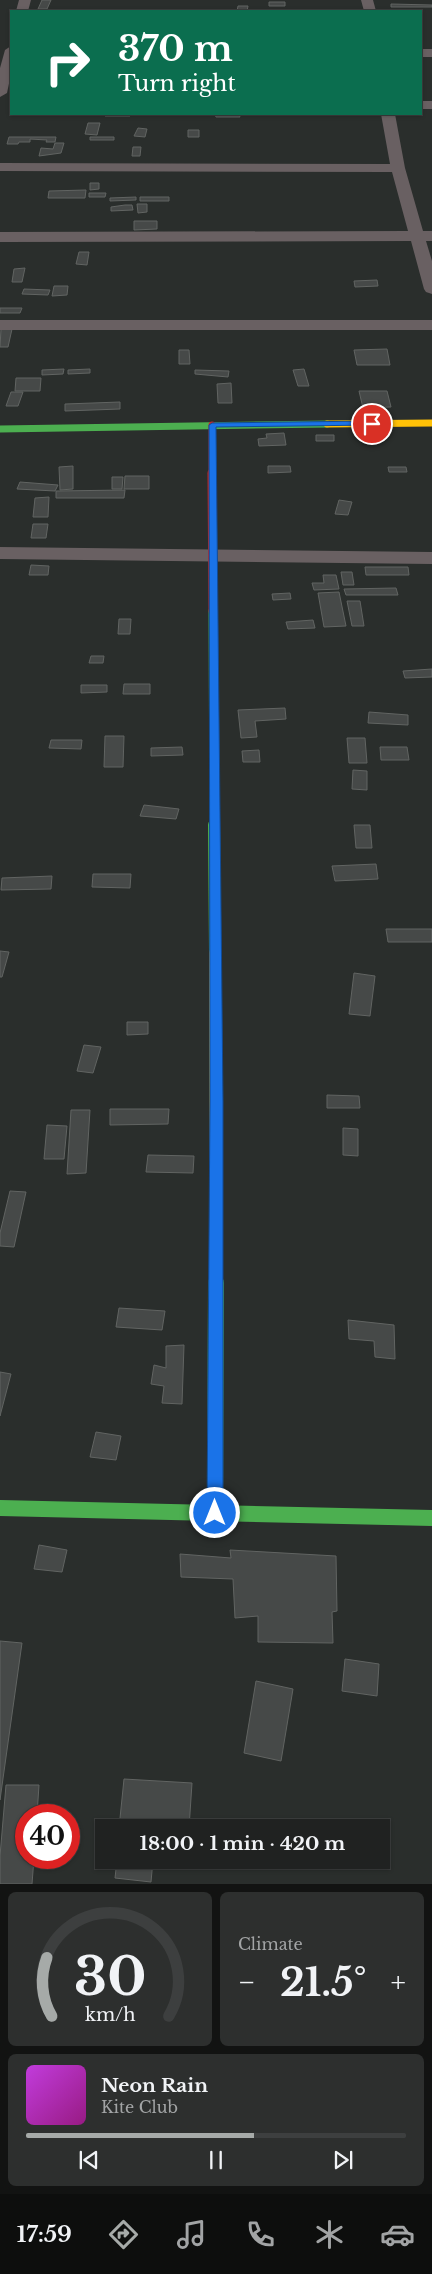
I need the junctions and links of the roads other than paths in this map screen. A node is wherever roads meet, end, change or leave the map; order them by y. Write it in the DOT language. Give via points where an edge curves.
graph roads {
  1 [pos="10,55"];
  2 [pos="0,93"];
  3 [pos="388,115"];
  4 [pos="0,168"];
  5 [pos="398,168"];
  6 [pos="425,236"];
  7 [pos="0,237"];
  8 [pos="432,289"];
  9 [pos="0,325"];
  10 [pos="432,325"];
  11 [pos="432,423"];
  12 [pos="212,425"];
  13 [pos="0,429"];
  14 [pos="0,553"];
  15 [pos="213,555"];
  16 [pos="432,558"];
  17 [pos="0,1508"];
  18 [pos="215,1513"];
  19 [pos="432,1518"];
  1 -- 2 [label="street"];
  3 -- 5 [label="street"];
  4 -- 5 [label="street"];
  5 -- 6 [label="street"];
  6 -- 7 [label="street"];
  6 -- 8 [label="street"];
  9 -- 10 [label="street"];
  11 -- 12 [label="street"];
  12 -- 13 [label="street"];
  12 -- 15 [label="street"];
  14 -- 15 [label="street"];
  15 -- 16 [label="street"];
  15 -- 18 [label="street"];
  17 -- 18 [label="street"];
  18 -- 19 [label="street"];
}
